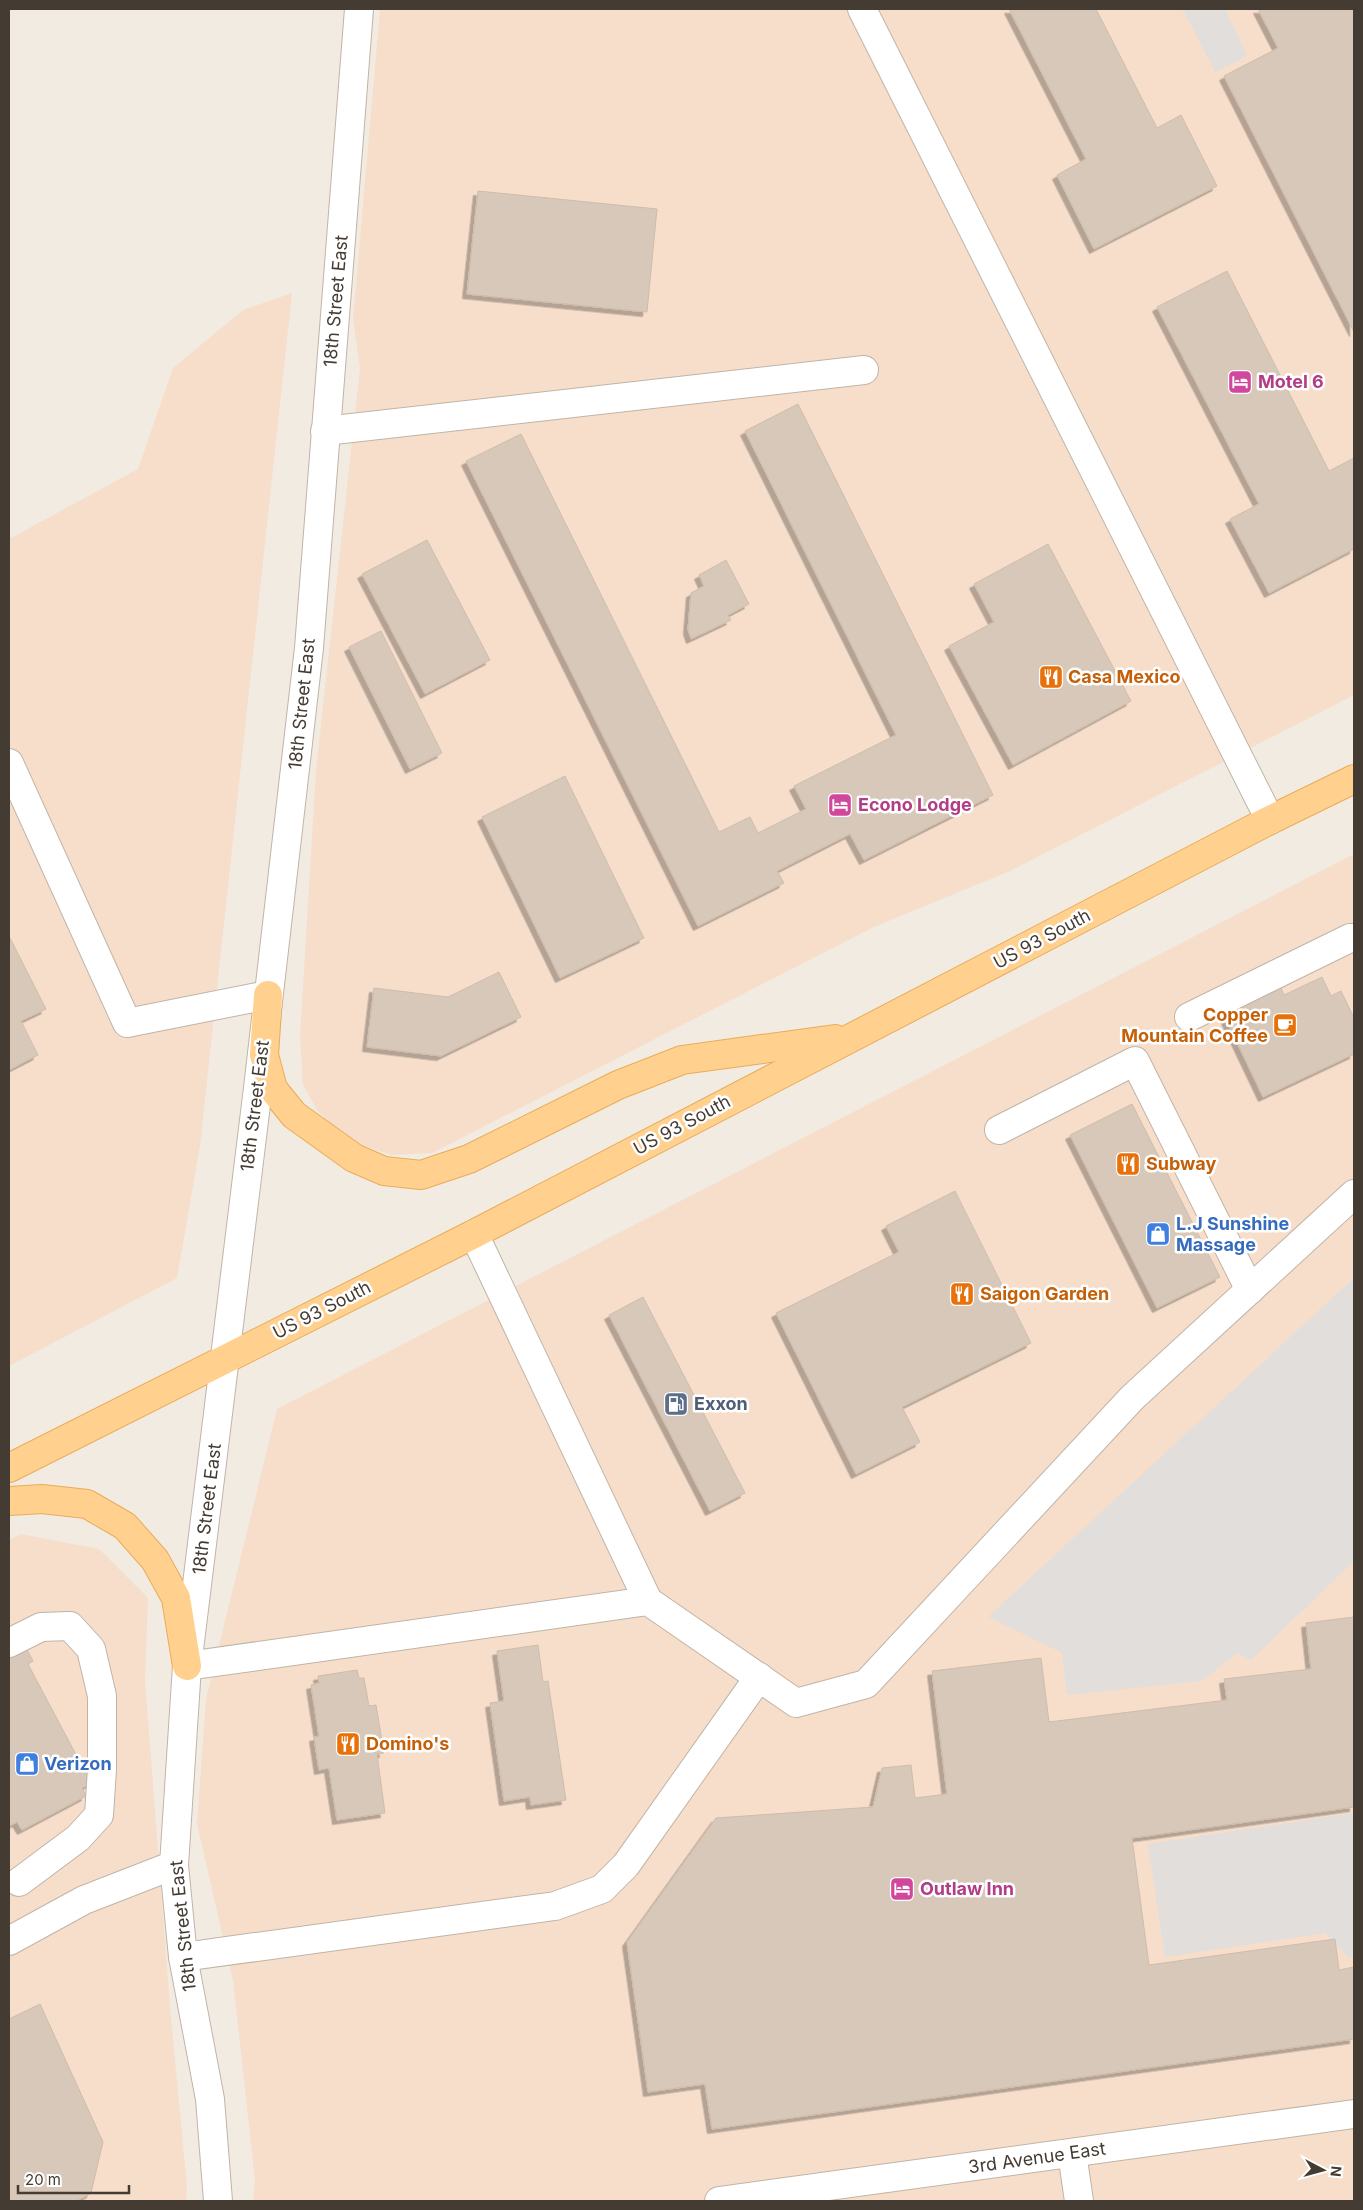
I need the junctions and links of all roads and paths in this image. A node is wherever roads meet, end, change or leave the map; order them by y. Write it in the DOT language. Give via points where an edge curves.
graph roads {
  1 [pos="359,9"];
  2 [pos="862,9"];
  3 [pos="864,370"];
  4 [pos="325,431"];
  5 [pos="9,763"];
  6 [pos="1354,779"];
  7 [pos="1270,820"];
  8 [pos="1354,938"];
  9 [pos="268,995"];
  10 [pos="1189,1017"];
  11 [pos="856,1036"];
  12 [pos="999,1130"];
  13 [pos="1354,1194"];
  14 [pos="474,1234"];
  15 [pos="1250,1290"];
  16 [pos="225,1358"];
  17 [pos="9,1468"];
  18 [pos="9,1501"];
  19 [pos="648,1601"];
  20 [pos="9,1643"];
  21 [pos="187,1666"];
  22 [pos="758,1677"];
  23 [pos="174,1865"];
  24 [pos="19,1882"];
  25 [pos="12,1938"];
  26 [pos="183,1958"];
  27 [pos="1354,2114"];
  28 [pos="1072,2153"];
  29 [pos="218,2201"];
  30 [pos="719,2201"];
  31 [pos="1079,2201"];
  1 -- 4 [label="street, 18th Street East"];
  2 -- 7 [label="street"];
  3 -- 4 [label="street"];
  4 -- 9 [label="street, 18th Street East" via="309,648"];
  5 -- 9 [label="street" via="127,1023"];
  6 -- 7 [label="main road, US 93 South"];
  7 -- 11 [label="main road, US 93 South"];
  8 -- 10 [label="street"];
  9 -- 11 [label="main road" via="264,1055 273,1089 294,1115 354,1158 384,1171 421,1175 469,1159 618,1084 682,1060"];
  9 -- 16 [label="street, 18th Street East"];
  11 -- 14 [label="main road, US 93 South"];
  12 -- 15 [label="street" via="1135,1061"];
  13 -- 15 [label="street"];
  14 -- 16 [label="main road, US 93 South"];
  14 -- 19 [label="street"];
  15 -- 22 [label="street" via="1132,1398 866,1684 796,1703"];
  16 -- 17 [label="main road, US 93 South"];
  16 -- 21 [label="street, 18th Street East"];
  18 -- 21 [label="main road" via="42,1498 86,1504 125,1526 155,1560 176,1598"];
  19 -- 21 [label="street"];
  19 -- 22 [label="street"];
  20 -- 24 [label="street" via="41,1627 70,1626 91,1649 102,1696 99,1815 78,1838"];
  21 -- 23 [label="street, 18th Street East"];
  22 -- 26 [label="street" via="626,1865 602,1888 555,1906"];
  23 -- 25 [label="street" via="84,1900"];
  23 -- 26 [label="street, 18th Street East"];
  26 -- 29 [label="street, 18th Street East" via="210,2099"];
  27 -- 28 [label="street, 3rd Avenue East"];
  28 -- 30 [label="street, 3rd Avenue East"];
  28 -- 31 [label="street"];
}
